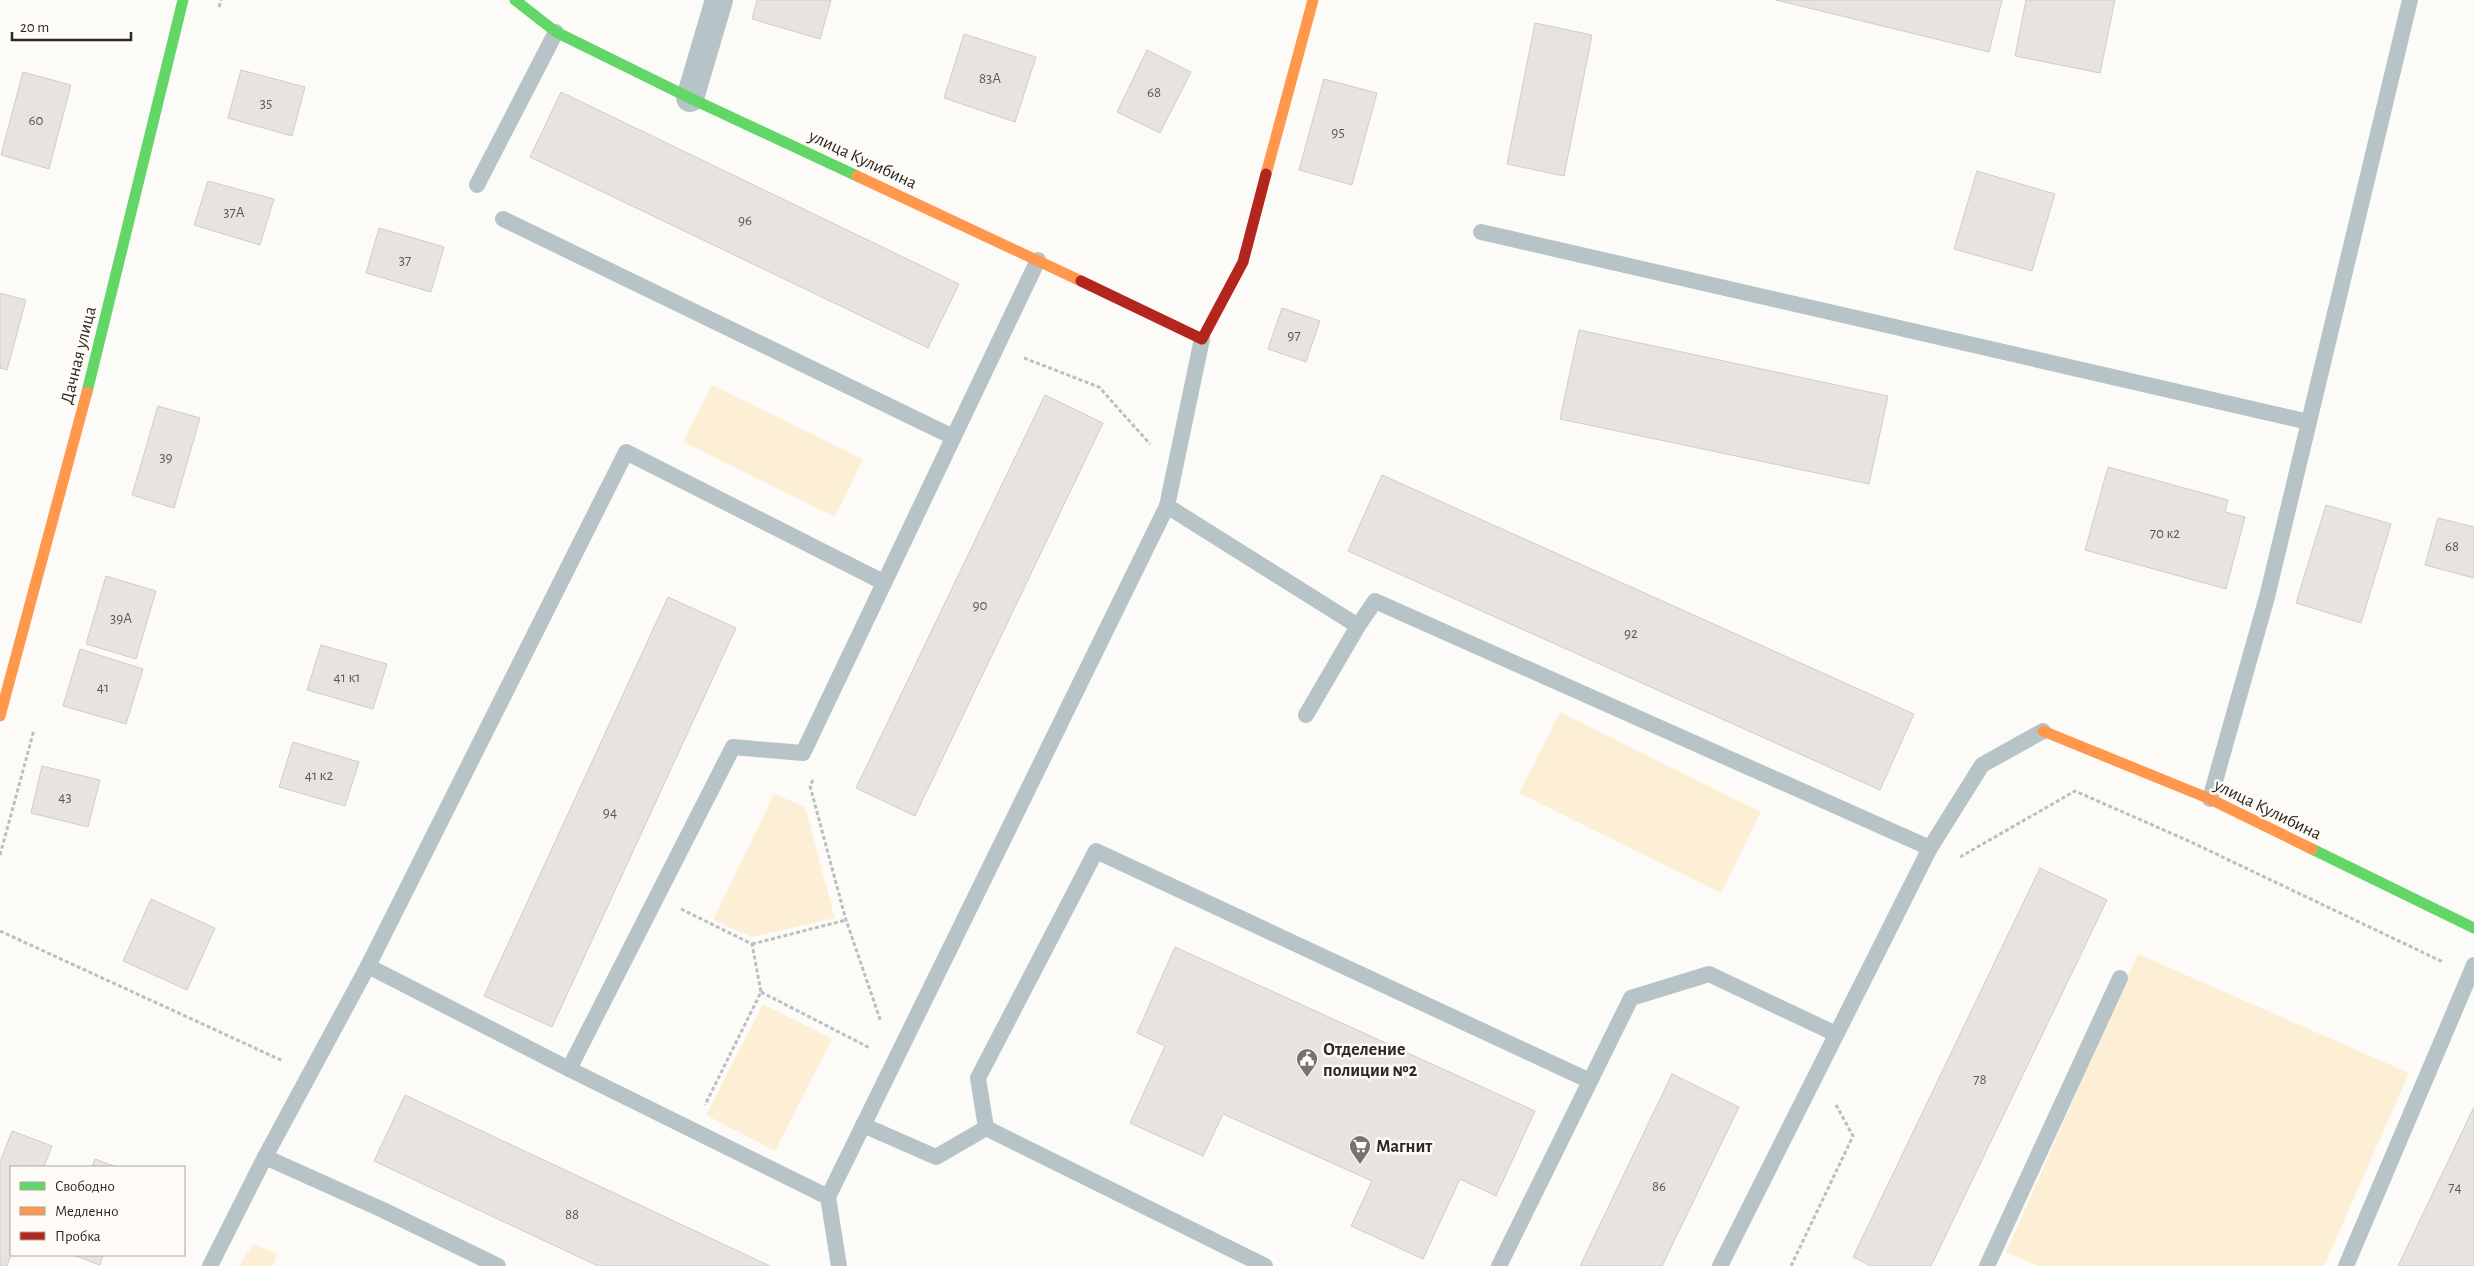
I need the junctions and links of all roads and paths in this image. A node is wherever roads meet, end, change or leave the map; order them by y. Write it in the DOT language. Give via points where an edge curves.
graph roads {
  1 [pos="183,0"];
  2 [pos="516,0"];
  3 [pos="719,0"];
  4 [pos="1313,0"];
  5 [pos="2410,0"];
  6 [pos="556,32"];
  7 [pos="690,98"];
  8 [pos="477,185"];
  9 [pos="502,218"];
  10 [pos="1481,232"];
  11 [pos="1038,260"];
  12 [pos="1202,339"];
  13 [pos="1024,358"];
  14 [pos="2309,422"];
  15 [pos="952,437"];
  16 [pos="1175,470"];
  17 [pos="1167,506"];
  18 [pos="883,582"];
  19 [pos="1358,626"];
  20 [pos="1306,715"];
  21 [pos="0,716"];
  22 [pos="2043,731"];
  23 [pos="815,777"];
  24 [pos="2210,799"];
  25 [pos="1930,848"];
  26 [pos="1954,861"];
  27 [pos="656,897"];
  28 [pos="846,920"];
  29 [pos="2474,928"];
  30 [pos="0,931"];
  31 [pos="752,944"];
  32 [pos="368,966"];
  33 [pos="2472,970"];
  34 [pos="2120,978"];
  35 [pos="762,992"];
  36 [pos="1836,1034"];
  37 [pos="895,1060"];
  38 [pos="569,1069"];
  39 [pos="310,1074"];
  40 [pos="1590,1081"];
  41 [pos="1839,1094"];
  42 [pos="863,1125"];
  43 [pos="986,1128"];
  44 [pos="692,1130"];
  45 [pos="265,1157"];
  46 [pos="828,1197"];
  47 [pos="210,1266"];
  48 [pos="498,1266"];
  49 [pos="839,1266"];
  50 [pos="1265,1266"];
  51 [pos="1499,1266"];
  52 [pos="1720,1266"];
  53 [pos="1791,1266"];
  54 [pos="1987,1266"];
  55 [pos="2346,1266"];
  1 -- 21 [label="street, Дачная улица" via="85,402"];
  2 -- 6 [label="street, улица Кулибина"];
  3 -- 7 [label="street"];
  4 -- 12 [label="street" via="1243,262"];
  5 -- 14 [label="lane"];
  6 -- 7 [label="street, улица Кулибина"];
  6 -- 8 [label="lane"];
  7 -- 11 [label="street, улица Кулибина"];
  9 -- 15 [label="lane"];
  10 -- 14 [label="lane"];
  11 -- 12 [label="street, улица Кулибина"];
  11 -- 15 [label="lane"];
  12 -- 16 [label="lane"];
  13 -- 16 [label="path" via="1099,387"];
  14 -- 24 [label="lane" via="2267,597"];
  15 -- 18 [label="lane"];
  16 -- 17 [label="lane"];
  17 -- 19 [label="lane"];
  17 -- 37 [label="lane"];
  18 -- 27 [label="lane" via="803,752 733,747"];
  18 -- 32 [label="lane" via="626,452"];
  19 -- 20 [label="lane"];
  19 -- 25 [label="lane" via="1375,601"];
  22 -- 24 [label="street, улица Кулибина"];
  22 -- 25 [label="lane" via="1982,765"];
  23 -- 28 [label="path" via="810,786"];
  24 -- 29 [label="street, улица Кулибина"];
  25 -- 36 [label="lane"];
  26 -- 33 [label="path" via="2075,791"];
  27 -- 31 [label="path"];
  27 -- 38 [label="lane"];
  28 -- 31 [label="path"];
  28 -- 37 [label="path"];
  30 -- 39 [label="path"];
  31 -- 35 [label="path"];
  32 -- 38 [label="lane"];
  32 -- 39 [label="lane"];
  33 -- 55 [label="lane"];
  34 -- 54 [label="lane"];
  35 -- 37 [label="path"];
  35 -- 44 [label="path"];
  36 -- 40 [label="lane" via="1710,974 1631,998"];
  36 -- 52 [label="lane"];
  37 -- 42 [label="lane"];
  38 -- 44 [label="lane"];
  39 -- 45 [label="lane"];
  40 -- 43 [label="lane" via="1096,851 978,1078"];
  40 -- 51 [label="lane"];
  41 -- 53 [label="path" via="1835,1103 1853,1136"];
  42 -- 43 [label="lane" via="936,1157"];
  42 -- 46 [label="lane"];
  43 -- 50 [label="lane"];
  44 -- 46 [label="lane"];
  45 -- 47 [label="lane"];
  45 -- 48 [label="lane"];
  46 -- 49 [label="lane"];
}
